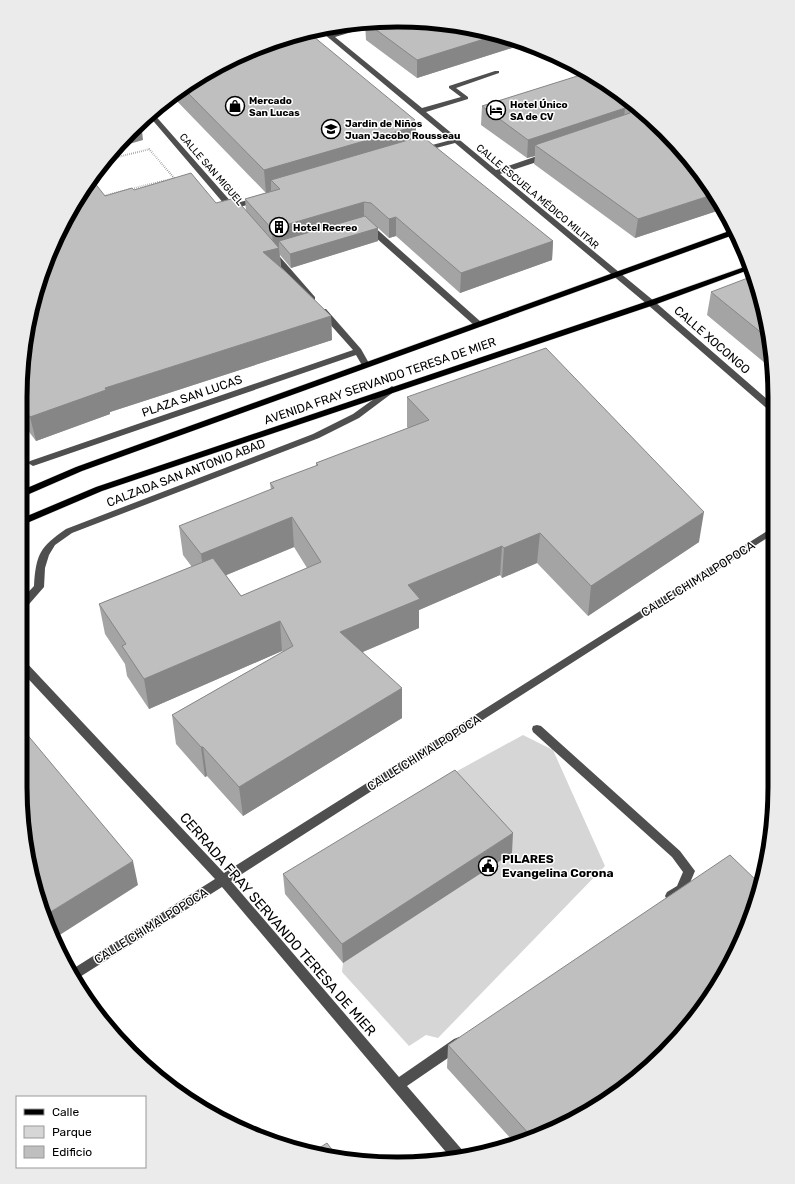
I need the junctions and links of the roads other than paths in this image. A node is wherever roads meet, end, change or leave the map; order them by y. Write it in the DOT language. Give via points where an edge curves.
graph roads {
  1 [pos="355,30"];
  2 [pos="328,34"];
  3 [pos="331,36"];
  4 [pos="497,72"];
  5 [pos="420,111"];
  6 [pos="154,118"];
  7 [pos="456,141"];
  8 [pos="418,152"];
  9 [pos="552,154"];
  10 [pos="495,173"];
  11 [pos="269,196"];
  12 [pos="232,207"];
  13 [pos="242,219"];
  14 [pos="360,227"];
  15 [pos="730,234"];
  16 [pos="273,251"];
  17 [pos="745,269"];
  18 [pos="616,274"];
  19 [pos="651,303"];
  20 [pos="478,324"];
  21 [pos="358,351"];
  22 [pos="366,365"];
  23 [pos="393,388"];
  24 [pos="768,405"];
  25 [pos="33,463"];
  26 [pos="27,492"];
  27 [pos="27,520"];
  28 [pos="768,533"];
  29 [pos="27,600"];
  30 [pos="27,670"];
  31 [pos="537,729"];
  32 [pos="224,880"];
  33 [pos="661,902"];
  34 [pos="77,972"];
  35 [pos="466,1038"];
  36 [pos="398,1085"];
  37 [pos="454,1153"];
  1 -- 3 [label="street"];
  2 -- 3 [label="street, CALLE ESCUELA MÉDICO MILITAR"];
  3 -- 5 [label="street, CALLE ESCUELA MÉDICO MILITAR"];
  4 -- 5 [label="street" via="451,87 466,98"];
  5 -- 7 [label="street, CALLE ESCUELA MÉDICO MILITAR"];
  6 -- 12 [label="street, CALLE SAN MIGUEL"];
  7 -- 8 [label="street"];
  7 -- 10 [label="street, CALLE ESCUELA MÉDICO MILITAR"];
  9 -- 10 [label="street"];
  10 -- 18 [label="street, CALLE ESCUELA MÉDICO MILITAR"];
  11 -- 12 [label="street"];
  12 -- 13 [label="street, CALLE SAN MIGUEL"];
  14 -- 20 [label="street" via="367,225"];
  15 -- 18 [label="main road, AVENIDA FRAY SERVANDO TERESA DE MIER"];
  16 -- 21 [label="street"];
  17 -- 19 [label="main road, AVENIDA FRAY SERVANDO TERESA DE MIER"];
  18 -- 19 [label="street, CALLE ESCUELA MÉDICO MILITAR"];
  18 -- 20 [label="main road, AVENIDA FRAY SERVANDO TERESA DE MIER"];
  19 -- 23 [label="main road, AVENIDA FRAY SERVANDO TERESA DE MIER"];
  19 -- 24 [label="street, CALLE XOCONGO"];
  20 -- 22 [label="main road, AVENIDA FRAY SERVANDO TERESA DE MIER"];
  21 -- 22 [label="street"];
  21 -- 25 [label="street, PLAZA SAN LUCAS"];
  22 -- 26 [label="main road, AVENIDA FRAY SERVANDO TERESA DE MIER" via="78,469"];
  23 -- 27 [label="main road, AVENIDA FRAY SERVANDO TERESA DE MIER" via="99,489"];
  23 -- 29 [label="street, CALZADA SAN ANTONIO ABAD" via="356,416 316,436 69,531 52,543 44,554 39,587"];
  28 -- 32 [label="street, CALLE CHIMALPOPOCA"];
  30 -- 32 [label="street, CERRADA FRAY SERVANDO TERESA DE MIER"];
  31 -- 33 [label="street" via="676,854 689,871 681,889"];
  32 -- 34 [label="street, CALLE CHIMALPOPOCA"];
  32 -- 36 [label="street, CERRADA FRAY SERVANDO TERESA DE MIER"];
  35 -- 36 [label="street"];
  36 -- 37 [label="street, CERRADA FRAY SERVANDO TERESA DE MIER"];
}
